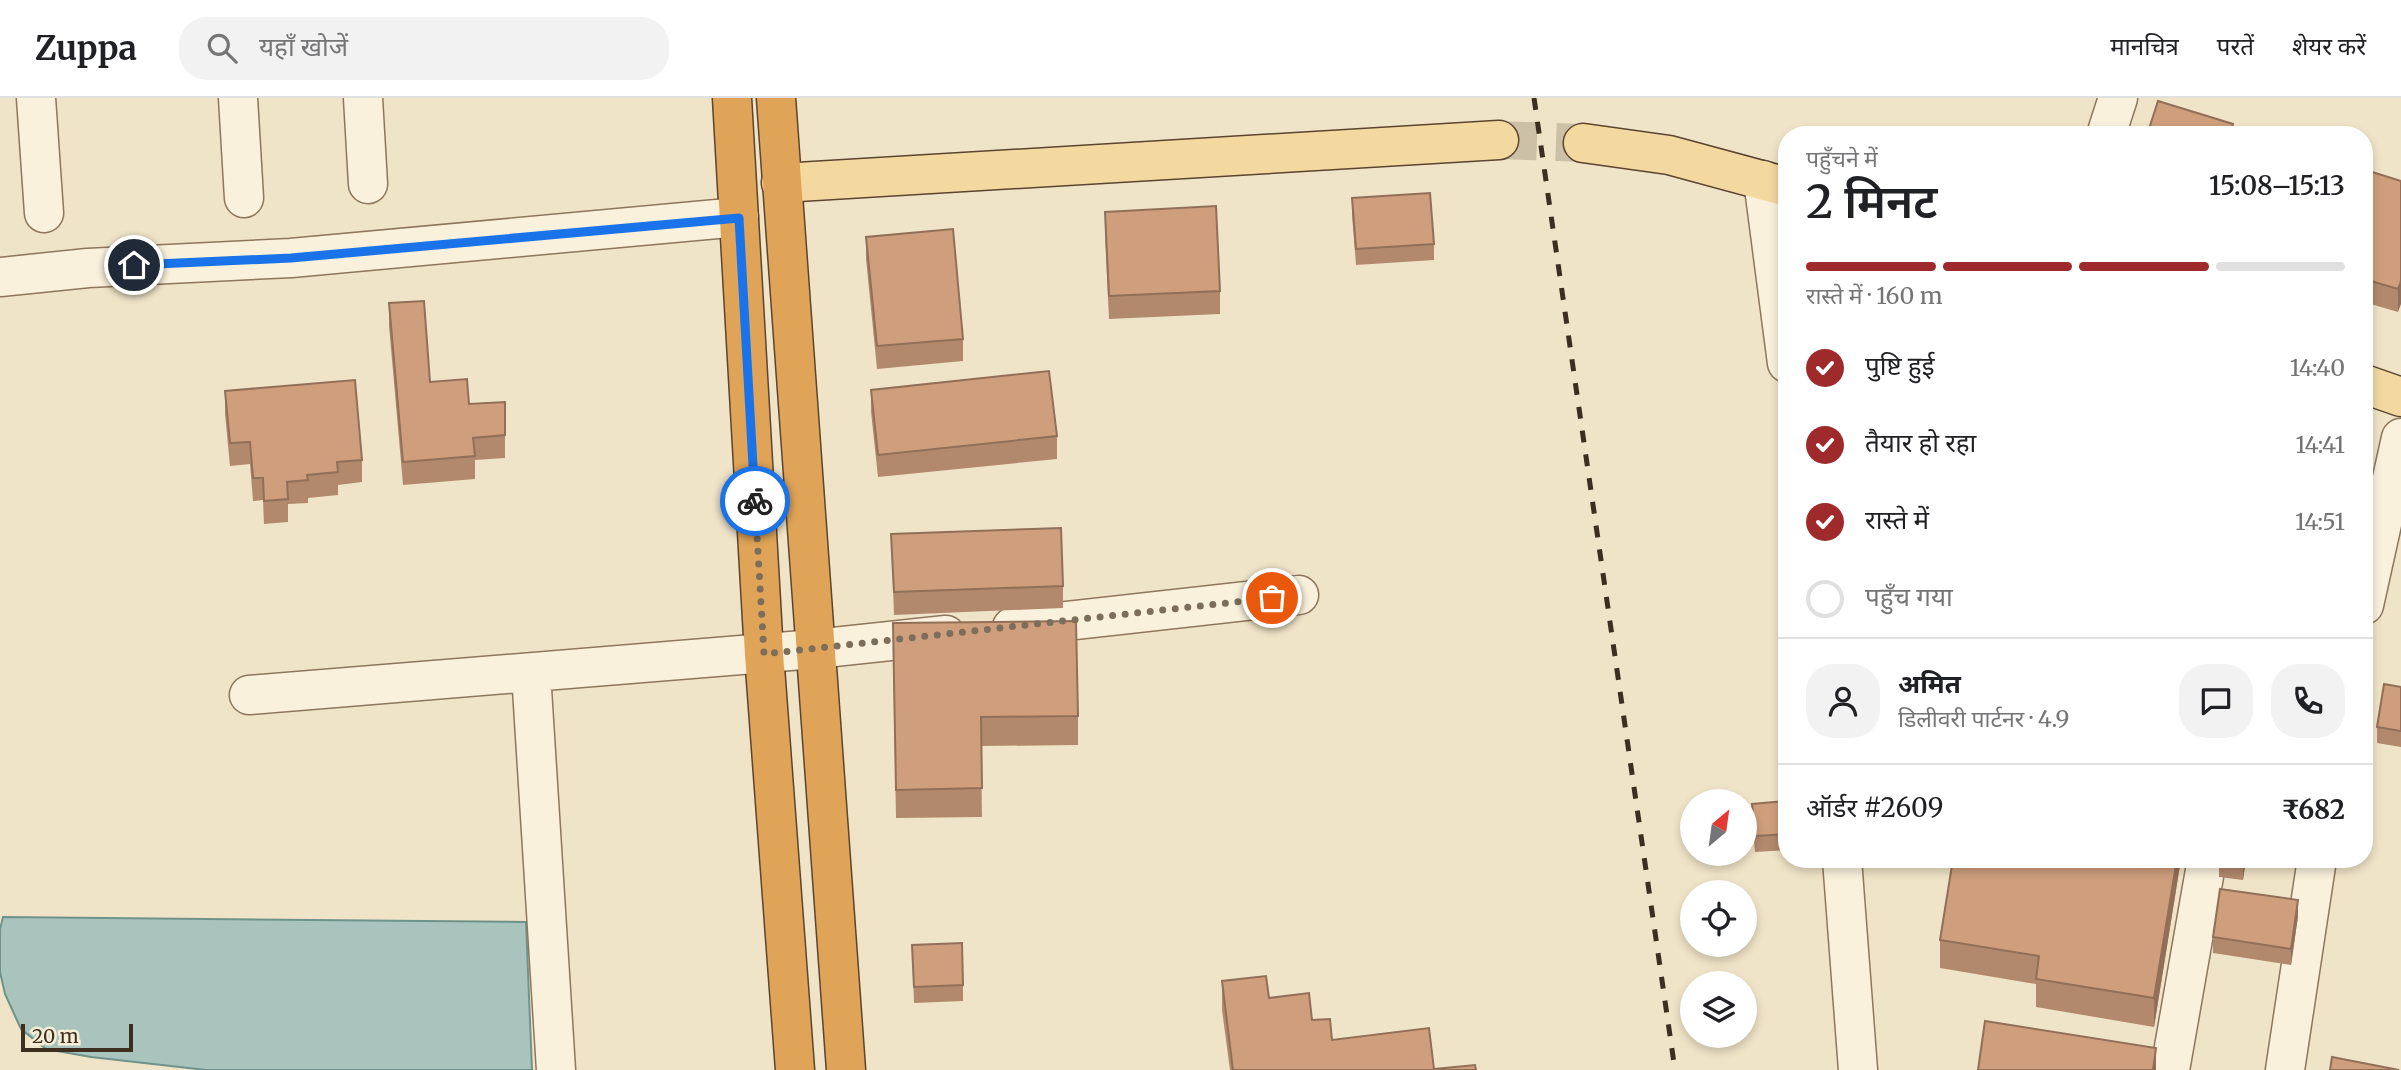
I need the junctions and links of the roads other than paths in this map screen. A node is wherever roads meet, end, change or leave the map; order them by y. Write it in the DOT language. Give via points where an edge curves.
graph roads {
  1 [pos="36,98"];
  2 [pos="238,98"];
  3 [pos="363,98"];
  4 [pos="732,98"];
  5 [pos="776,98"];
  6 [pos="2118,98"];
  7 [pos="2109,126"];
  8 [pos="1499,140"];
  9 [pos="1583,143"];
  10 [pos="781,183"];
  11 [pos="1775,183"];
  12 [pos="368,184"];
  13 [pos="244,198"];
  14 [pos="44,213"];
  15 [pos="739,218"];
  16 [pos="1778,228"];
  17 [pos="3,283"];
  18 [pos="2373,387"];
  19 [pos="2401,397"];
  20 [pos="2401,438"];
  21 [pos="2373,564"];
  22 [pos="1299,595"];
  23 [pos="815,649"];
  24 [pos="764,654"];
  25 [pos="531,673"];
  26 [pos="249,695"];
  27 [pos="1843,868"];
  28 [pos="2205,868"];
  29 [pos="2316,868"];
  30 [pos="556,1070"];
  31 [pos="795,1070"];
  32 [pos="846,1070"];
  33 [pos="1858,1070"];
  34 [pos="2170,1070"];
  35 [pos="2285,1070"];
  1 -- 14 [label="street"];
  2 -- 13 [label="street"];
  3 -- 12 [label="street"];
  4 -- 15 [label="highway"];
  5 -- 10 [label="highway"];
  6 -- 7 [label="street"];
  8 -- 10 [label="main road"];
  9 -- 11 [label="main road" via="1669,155"];
  10 -- 23 [label="highway"];
  11 -- 16 [label="street"];
  15 -- 17 [label="street" via="291,258 88,268"];
  15 -- 24 [label="highway"];
  18 -- 19 [label="main road"];
  20 -- 21 [label="street"];
  22 -- 23 [label="street"];
  23 -- 24 [label="street"];
  23 -- 32 [label="highway"];
  24 -- 25 [label="street"];
  24 -- 31 [label="highway"];
  25 -- 26 [label="street"];
  25 -- 30 [label="street"];
  27 -- 33 [label="street"];
  28 -- 34 [label="street"];
  29 -- 35 [label="street"];
}
